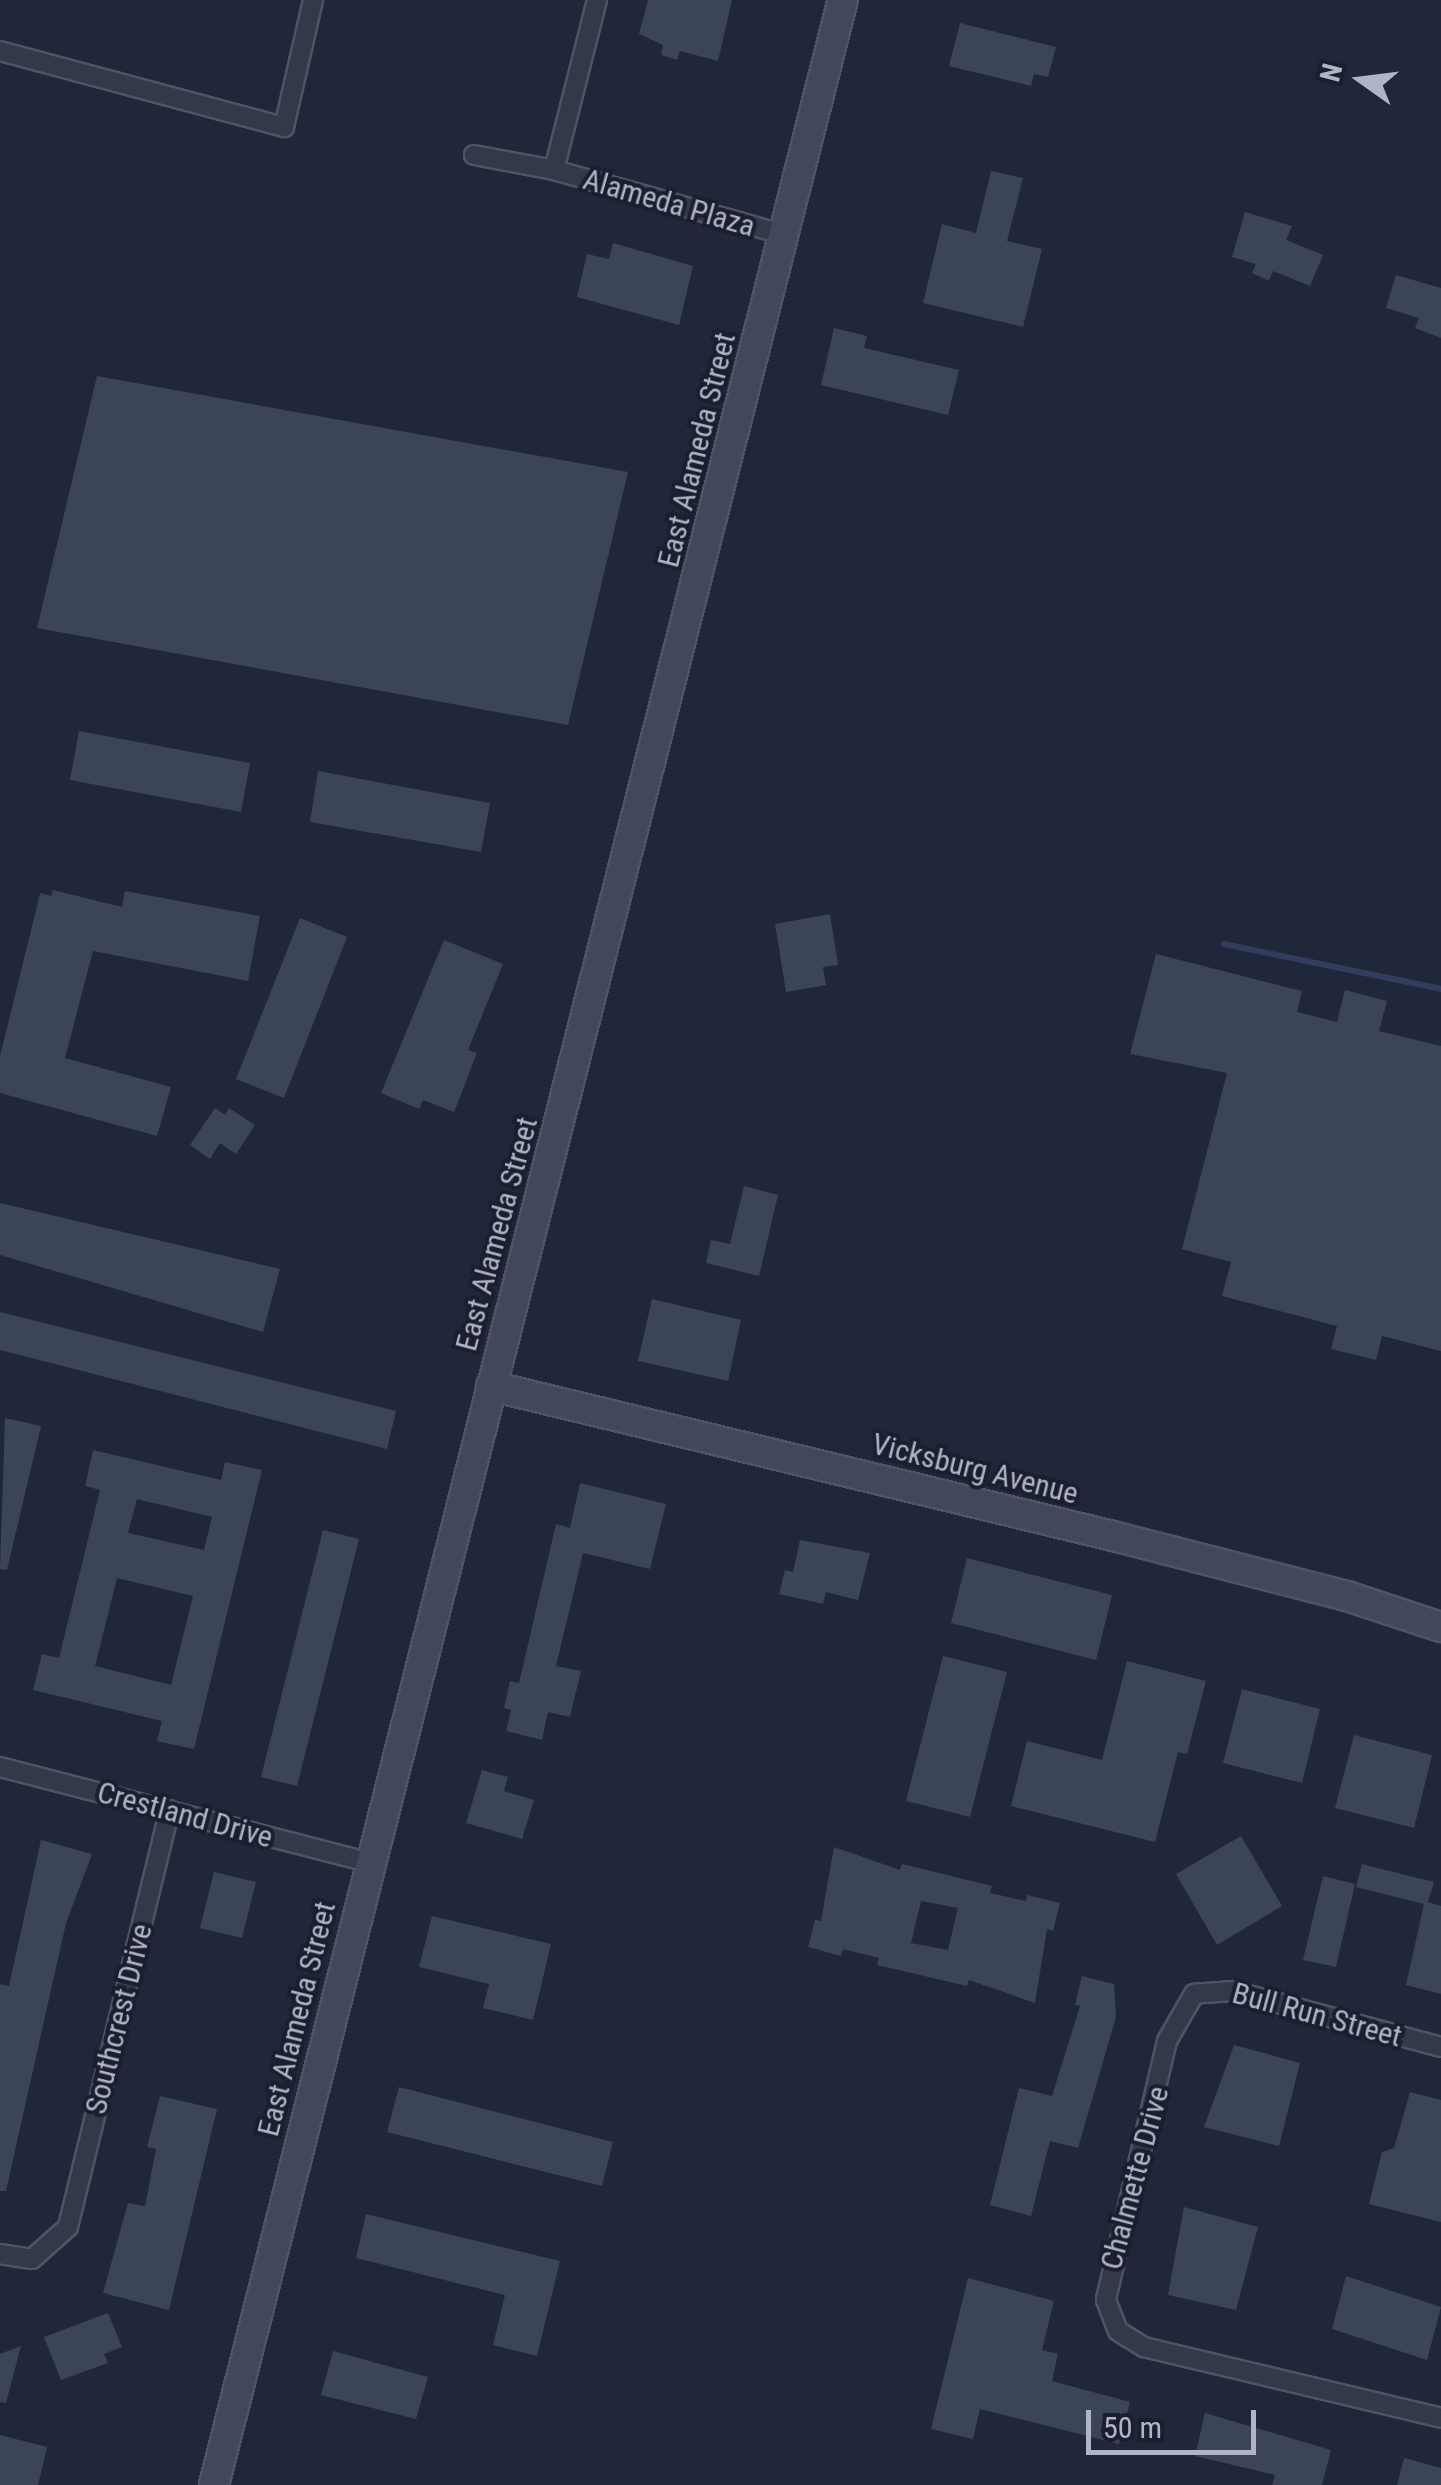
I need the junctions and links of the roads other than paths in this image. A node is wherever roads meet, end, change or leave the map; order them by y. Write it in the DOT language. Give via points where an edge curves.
graph roads {
  1 [pos="313,0"];
  2 [pos="597,0"];
  3 [pos="843,0"];
  4 [pos="0,50"];
  5 [pos="474,156"];
  6 [pos="554,170"];
  7 [pos="785,235"];
  8 [pos="492,1386"];
  9 [pos="1441,1628"];
  10 [pos="0,1767"];
  11 [pos="170,1810"];
  12 [pos="370,1863"];
  13 [pos="1194,1994"];
  14 [pos="1441,2047"];
  15 [pos="0,2254"];
  16 [pos="1441,2418"];
  17 [pos="214,2485"];
  1 -- 4 [label="street" via="284,127"];
  2 -- 6 [label="street, Alameda Plaza"];
  3 -- 7 [label="street, East Alameda Street"];
  5 -- 6 [label="street, Alameda Plaza"];
  6 -- 7 [label="street, Alameda Plaza"];
  7 -- 8 [label="street, East Alameda Street"];
  8 -- 9 [label="street, Vicksburg Avenue" via="1124,1539"];
  8 -- 12 [label="street, East Alameda Street"];
  10 -- 11 [label="street, Crestland Drive"];
  11 -- 12 [label="street, Crestland Drive"];
  11 -- 15 [label="street, Southcrest Drive" via="68,2227 32,2259"];
  12 -- 17 [label="street, East Alameda Street"];
  13 -- 14 [label="street, Bull Run Street" via="1234,1991"];
  13 -- 16 [label="street, Chalmette Drive" via="1167,2042 1107,2288 1112,2324 1144,2347"];
}
